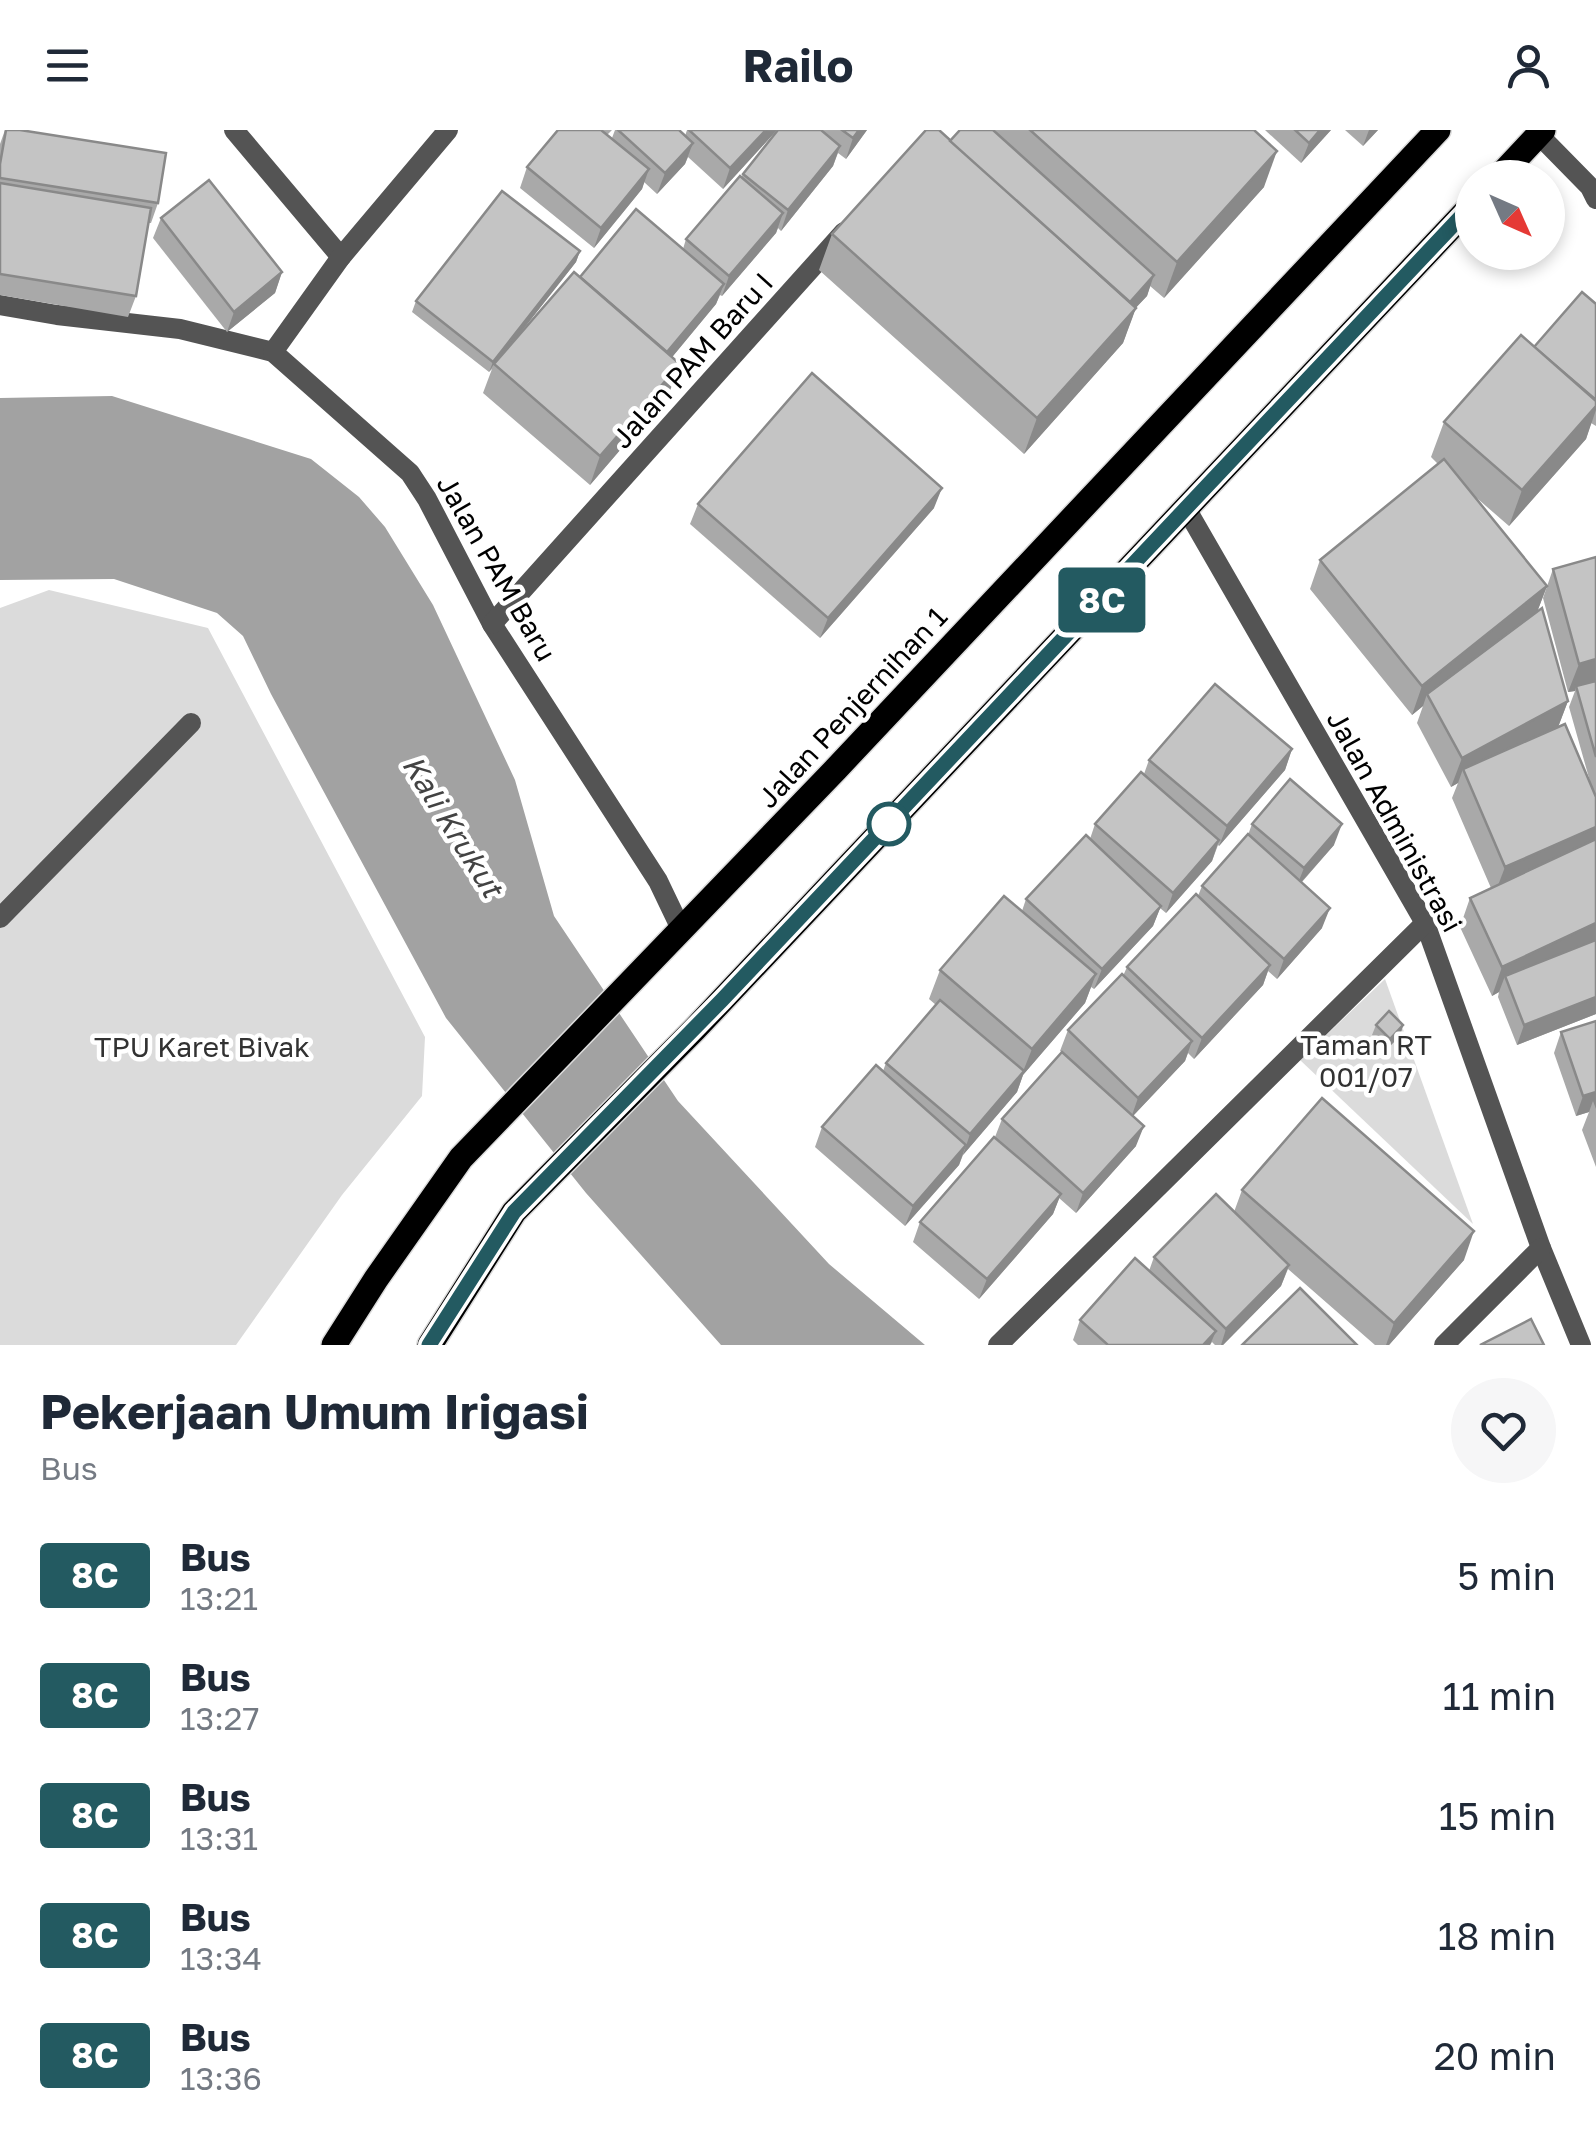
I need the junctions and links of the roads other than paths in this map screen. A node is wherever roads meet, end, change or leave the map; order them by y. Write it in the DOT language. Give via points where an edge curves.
graph roads {
  1 [pos="234,130"];
  2 [pos="448,130"];
  3 [pos="1438,130"];
  4 [pos="1540,132"];
  5 [pos="1514,160"];
  6 [pos="1596,199"];
  7 [pos="861,213"];
  8 [pos="1455,223"];
  9 [pos="341,257"];
  10 [pos="0,305"];
  11 [pos="272,352"];
  12 [pos="1187,510"];
  13 [pos="492,624"];
  14 [pos="191,723"];
  15 [pos="0,918"];
  16 [pos="1425,923"];
  17 [pos="681,930"];
  18 [pos="1541,1248"];
  19 [pos="334,1345"];
  20 [pos="430,1345"];
  21 [pos="998,1345"];
  22 [pos="1444,1345"];
  23 [pos="1581,1345"];
  1 -- 9 [label="street"];
  2 -- 9 [label="street"];
  3 -- 17 [label="main road, Jalan Penjernihan 1"];
  4 -- 5 [label="main road"];
  4 -- 6 [label="street"];
  7 -- 13 [label="street, Jalan PAM Baru I"];
  8 -- 12 [label="main road"];
  9 -- 11 [label="street"];
  10 -- 11 [label="street, Jalan PAM Baru" via="180,328"];
  11 -- 13 [label="street, Jalan PAM Baru" via="410,472"];
  12 -- 16 [label="street, Jalan Administrasi"];
  12 -- 20 [label="main road" via="514,1212"];
  13 -- 17 [label="street, Jalan PAM Baru" via="658,881"];
  14 -- 15 [label="street"];
  16 -- 18 [label="street, Jalan Administrasi"];
  16 -- 21 [label="street"];
  17 -- 19 [label="main road, Jalan Penjernihan 1" via="461,1158"];
  18 -- 22 [label="street"];
  18 -- 23 [label="street, Jalan Administrasi"];
}
